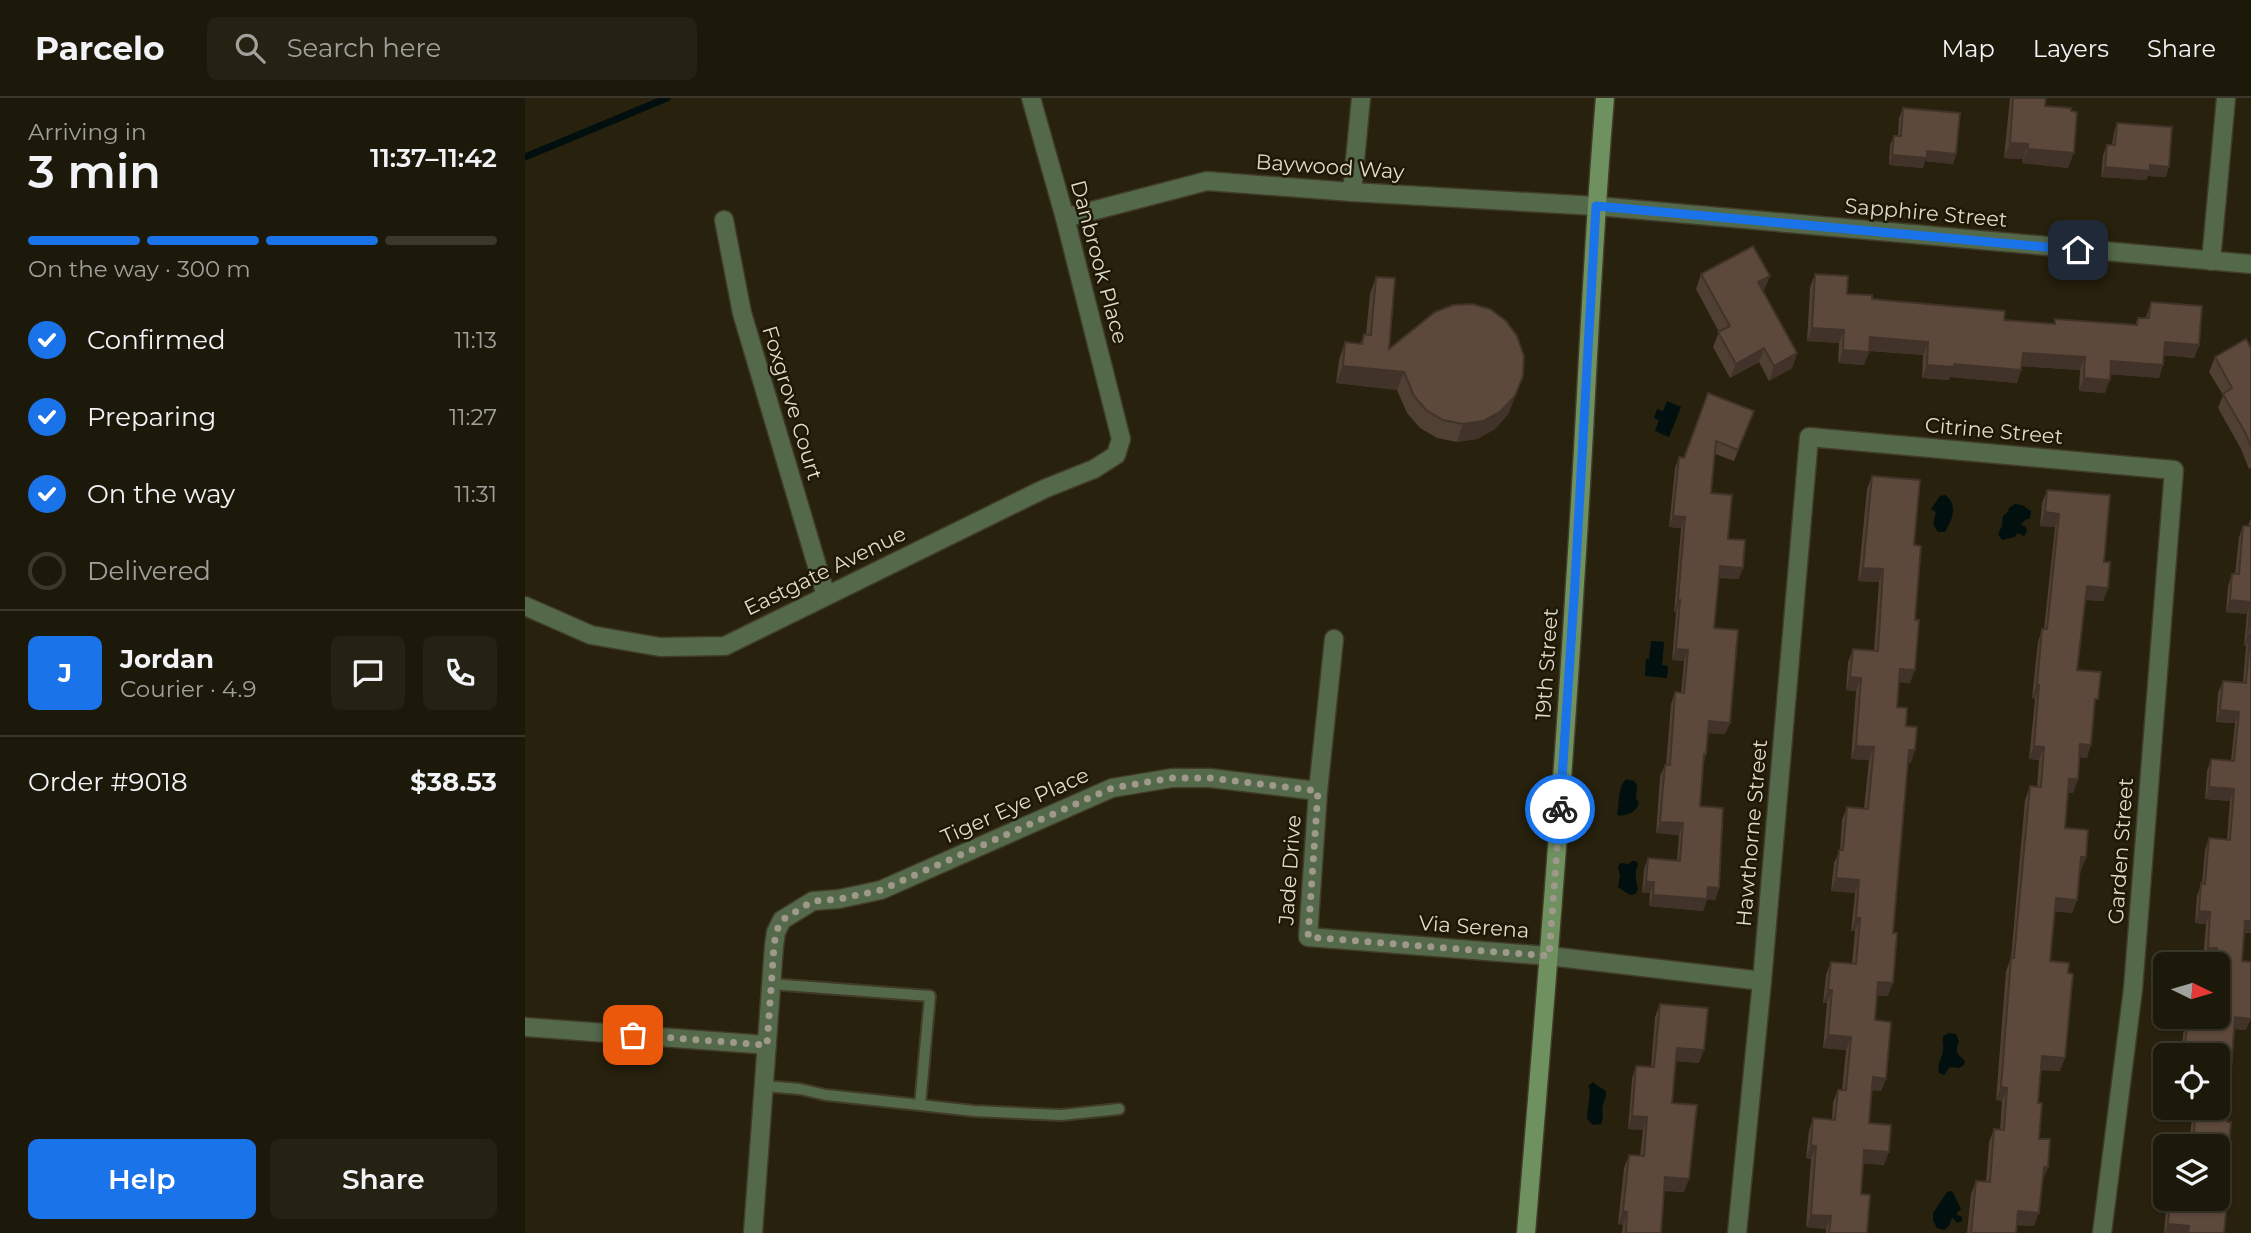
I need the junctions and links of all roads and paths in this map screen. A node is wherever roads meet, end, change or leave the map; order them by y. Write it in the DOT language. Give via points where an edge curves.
graph roads {
  1 [pos="1031,98"];
  2 [pos="1361,98"];
  3 [pos="1605,98"];
  4 [pos="2226,98"];
  5 [pos="1352,192"];
  6 [pos="1596,206"];
  7 [pos="1065,218"];
  8 [pos="725,220"];
  9 [pos="2211,261"];
  10 [pos="2251,264"];
  11 [pos="1809,438"];
  12 [pos="1121,439"];
  13 [pos="2174,470"];
  14 [pos="826,596"];
  15 [pos="525,606"];
  16 [pos="1334,639"];
  17 [pos="1318,791"];
  18 [pos="1308,937"];
  19 [pos="1549,956"];
  20 [pos="1762,981"];
  21 [pos="771,984"];
  22 [pos="525,1027"];
  23 [pos="767,1045"];
  24 [pos="764,1086"];
  25 [pos="920,1105"];
  26 [pos="1119,1109"];
  27 [pos="753,1233"];
  28 [pos="1526,1233"];
  29 [pos="1737,1233"];
  30 [pos="2102,1233"];
  1 -- 7 [label="street, Danbrook Place"];
  2 -- 5 [label="street"];
  3 -- 6 [label="main road, 19th Street"];
  4 -- 9 [label="street"];
  5 -- 6 [label="street, Baywood Way"];
  5 -- 7 [label="street, Baywood Way" via="1207,181"];
  6 -- 9 [label="street, Sapphire Street"];
  6 -- 19 [label="main road, 19th Street"];
  7 -- 12 [label="street, Danbrook Place"];
  8 -- 14 [label="street, Foxgrove Court" via="742,313"];
  9 -- 10 [label="street, Sapphire Street"];
  11 -- 13 [label="street, Citrine Street"];
  11 -- 20 [label="street, Hawthorne Street"];
  12 -- 14 [label="street, Eastgate Avenue" via="1116,455 1094,469"];
  13 -- 30 [label="street, Garden Street" via="2133,989"];
  14 -- 15 [label="street, Eastgate Avenue" via="725,646 660,647 591,635"];
  16 -- 17 [label="street, Jade Drive"];
  17 -- 18 [label="street, Jade Drive"];
  17 -- 21 [label="street, Tiger Eye Place" via="1210,778 1172,778 1112,788 881,890 813,901 782,920 776,932"];
  18 -- 19 [label="street, Via Serena"];
  19 -- 20 [label="street, Via Serena"];
  19 -- 28 [label="main road, 19th Street"];
  20 -- 29 [label="street, Hawthorne Street"];
  21 -- 23 [label="street"];
  21 -- 25 [label="lane" via="930,996"];
  22 -- 23 [label="street"];
  23 -- 24 [label="street"];
  24 -- 25 [label="lane"];
  24 -- 27 [label="street"];
  25 -- 26 [label="lane" via="1061,1115"];
}
